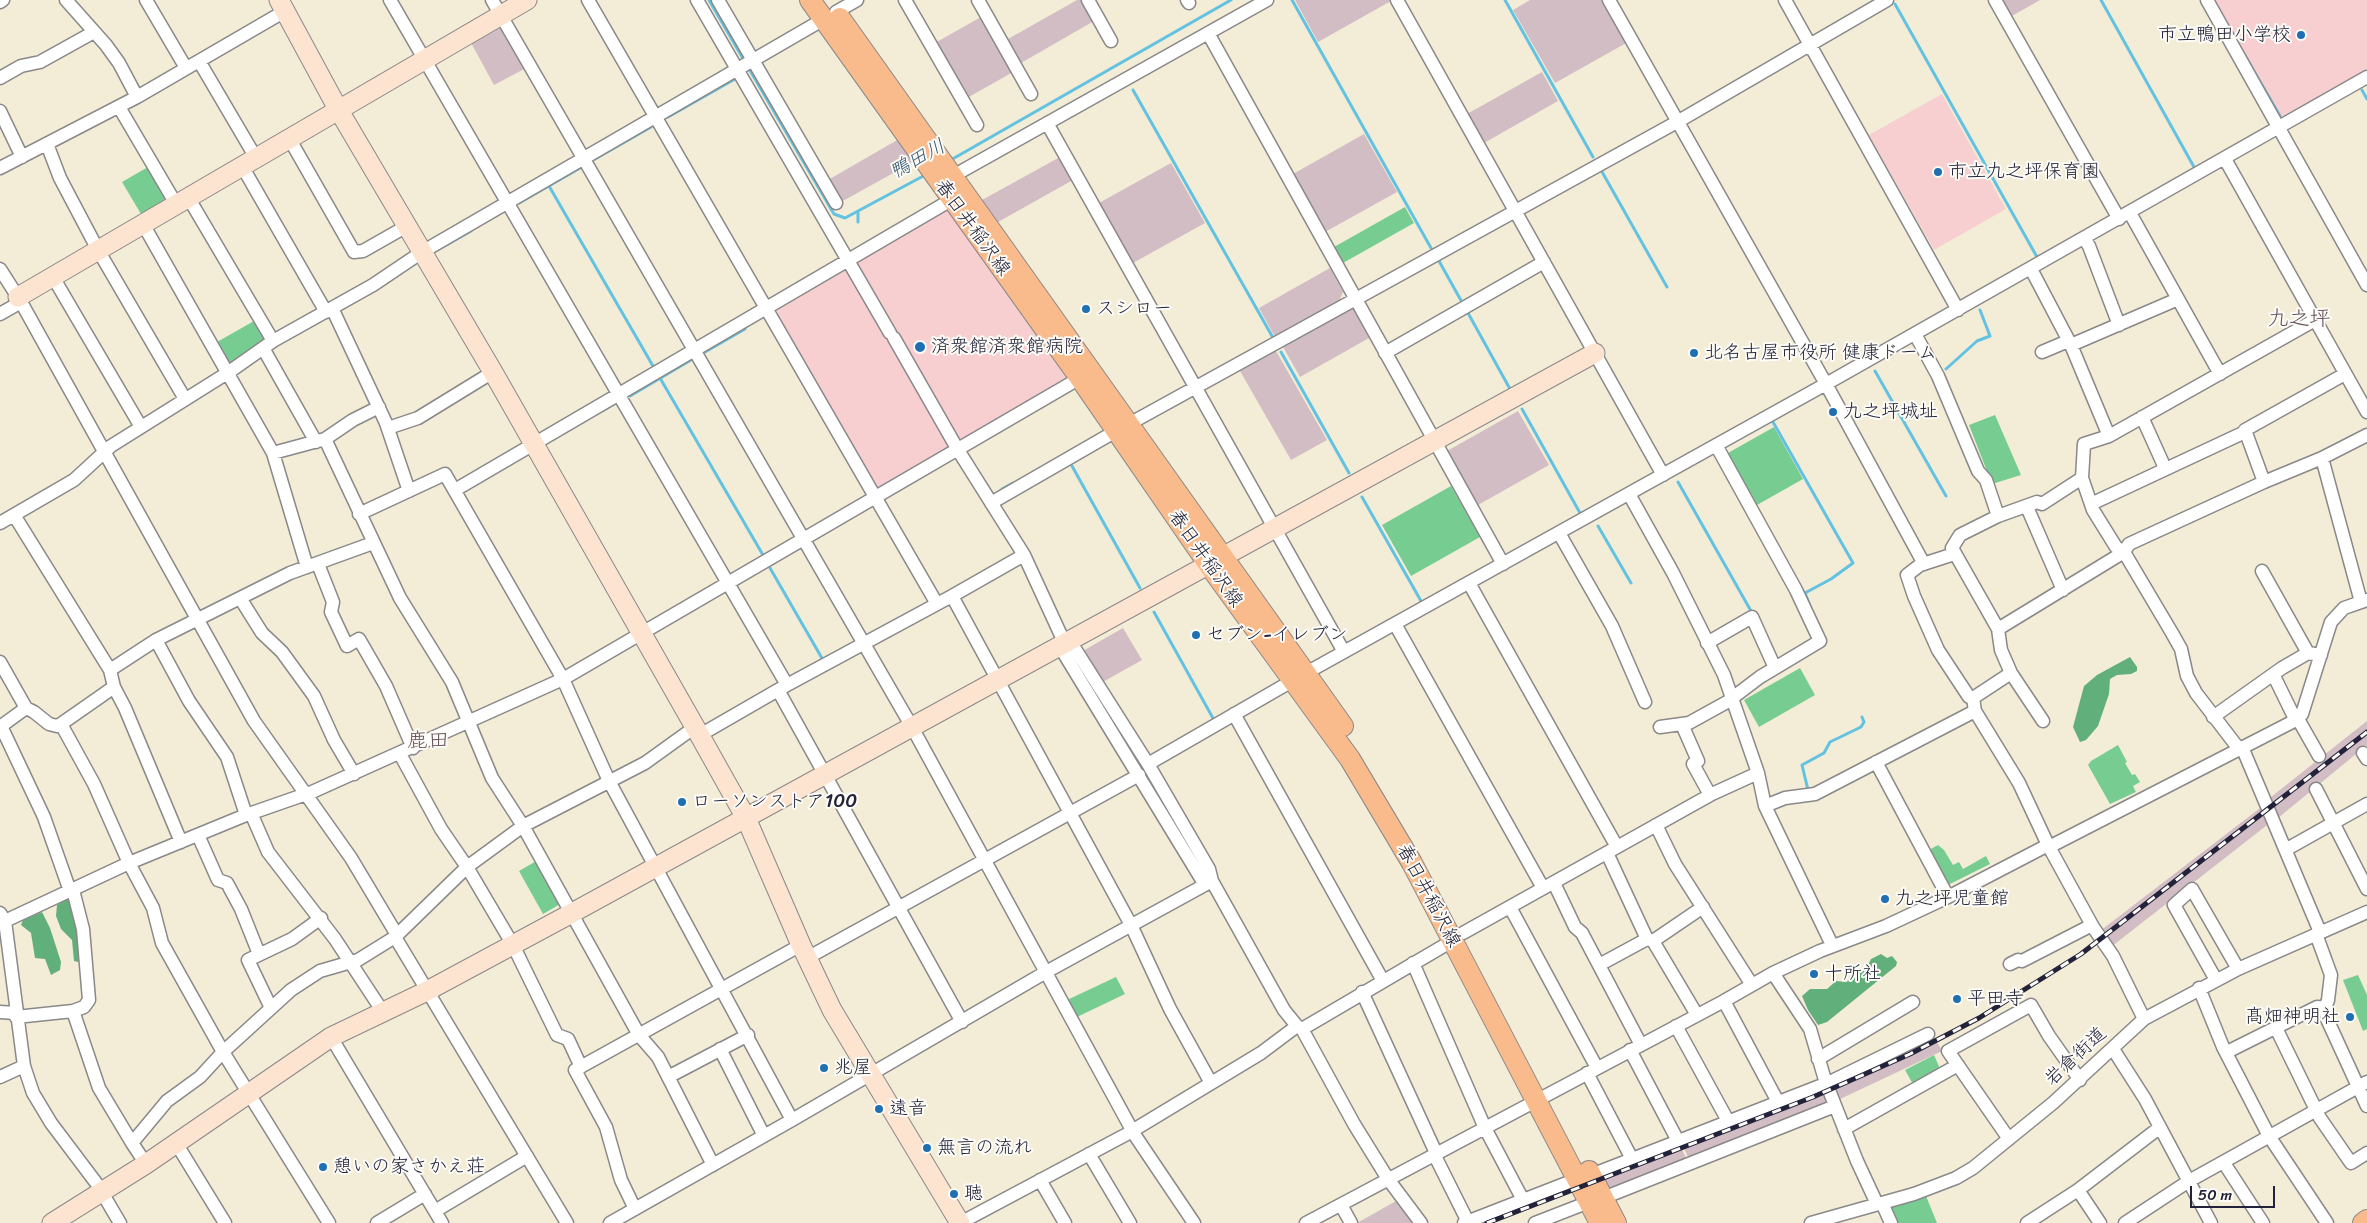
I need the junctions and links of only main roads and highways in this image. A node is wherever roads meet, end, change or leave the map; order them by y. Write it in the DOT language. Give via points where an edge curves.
graph roads {
  1 [pos="810,0"];
  2 [pos="829,10"];
  3 [pos="947,176"];
  4 [pos="1122,428"];
  5 [pos="1596,1200"];
  6 [pos="2367,1220"];
  7 [pos="1600,1223"];
  8 [pos="1616,1223"];
  9 [pos="2363,1223"];
  1 -- 2 [label="main road, 春日井稲沢線"];
  2 -- 3 [label="main road, 春日井稲沢線"];
  3 -- 4 [label="main road, 春日井稲沢線"];
  3 -- 4 [label="main road, 春日井稲沢線" via="951,200 1080,378"];
  4 -- 5 [label="main road, 春日井稲沢線" via="1299,677 1372,794 1458,937"];
  5 -- 7 [label="main road, 春日井稲沢線"];
  5 -- 8 [label="main road, 春日井稲沢線"];
  6 -- 9 [label="main road"];
}
